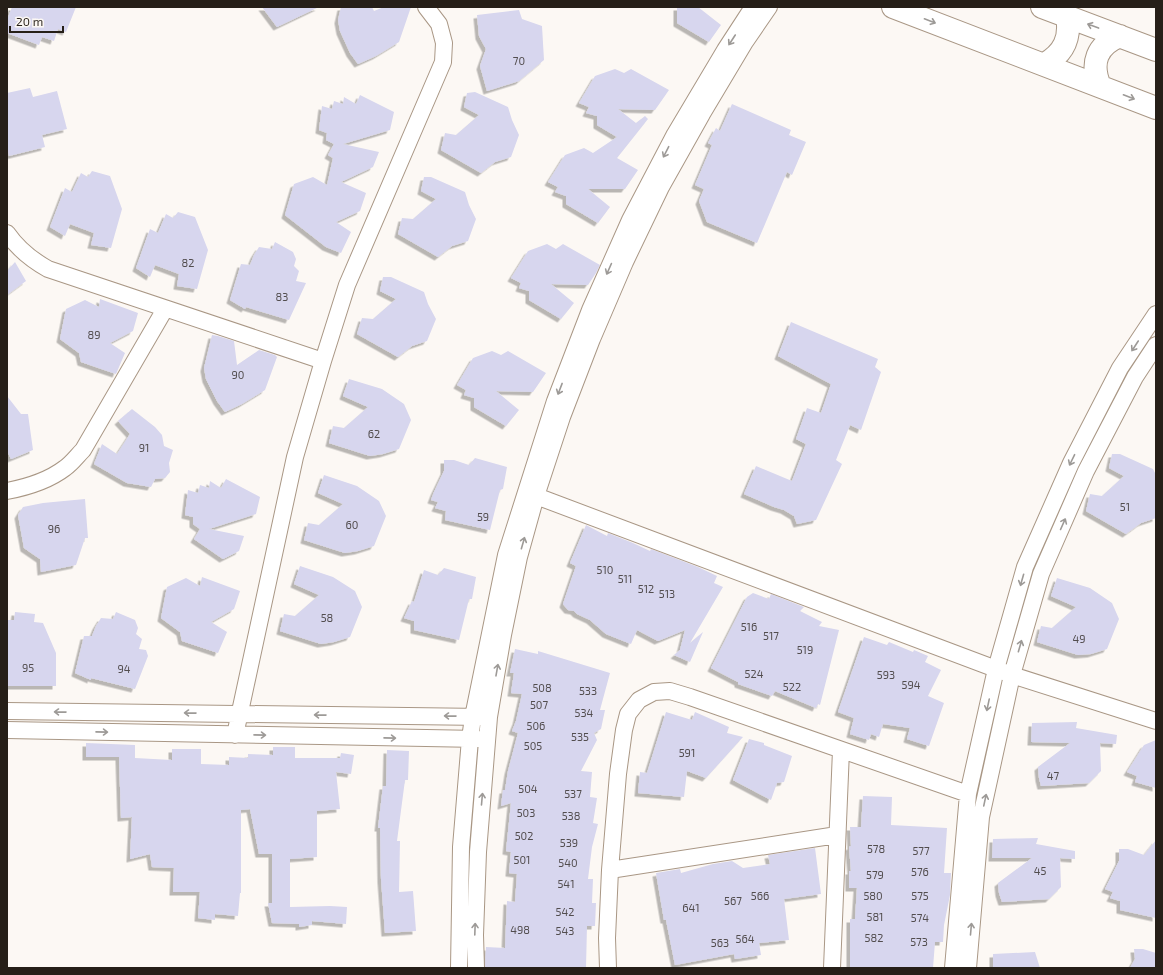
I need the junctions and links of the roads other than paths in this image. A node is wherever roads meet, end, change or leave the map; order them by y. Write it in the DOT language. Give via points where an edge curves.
graph roads {
  1 [pos="426,7"];
  2 [pos="753,7"];
  3 [pos="769,7"];
  4 [pos="893,7"];
  5 [pos="1042,7"];
  6 [pos="1067,16"];
  7 [pos="1120,36"];
  8 [pos="1156,50"];
  9 [pos="1045,64"];
  10 [pos="1100,86"];
  11 [pos="1156,108"];
  12 [pos="7,233"];
  13 [pos="166,309"];
  14 [pos="1156,314"];
  15 [pos="1156,346"];
  16 [pos="323,361"];
  17 [pos="7,491"];
  18 [pos="536,496"];
  19 [pos="996,669"];
  20 [pos="1012,675"];
  21 [pos="7,711"];
  22 [pos="239,714"];
  23 [pos="473,717"];
  24 [pos="489,717"];
  25 [pos="1156,721"];
  26 [pos="7,730"];
  27 [pos="235,735"];
  28 [pos="470,739"];
  29 [pos="487,740"];
  30 [pos="841,750"];
  31 [pos="968,794"];
  32 [pos="837,835"];
  33 [pos="610,870"];
  34 [pos="459,968"];
  35 [pos="476,968"];
  36 [pos="608,968"];
  37 [pos="832,968"];
  38 [pos="953,968"];
  39 [pos="968,968"];
  1 -- 16 [label="street" via="438,24 444,43 443,62 347,285"];
  2 -- 23 [label="street, one-way" via="675,134 630,220 590,310 555,401 506,555"];
  3 -- 18 [label="street" via="702,114 661,187 625,262 562,417"];
  4 -- 9 [label="street, one-way"];
  5 -- 6 [label="street"];
  7 -- 6 [label="street, one-way"];
  6 -- 9 [label="street" via="1069,25 1065,43 1060,52"];
  7 -- 8 [label="street"];
  7 -- 10 [label="street" via="1105,44 1099,52 1095,69"];
  9 -- 10 [label="street"];
  10 -- 11 [label="street, one-way"];
  12 -- 13 [label="street" via="19,248 48,269"];
  13 -- 16 [label="street"];
  13 -- 17 [label="street" via="83,450 66,467 46,480"];
  14 -- 19 [label="street, one-way" via="1120,368 1071,463 1025,567"];
  20 -- 15 [label="street, one-way" via="1041,574 1086,471 1135,377"];
  16 -- 22 [label="street" via="295,457"];
  18 -- 19 [label="street"];
  24 -- 18 [label="street, one-way" via="519,557"];
  19 -- 20 [label="street"];
  19 -- 31 [label="street, one-way"];
  20 -- 25 [label="street"];
  39 -- 20 [label="street, one-way" via="982,817"];
  22 -- 21 [label="street, one-way"];
  23 -- 22 [label="street, one-way"];
  22 -- 27 [label="street"];
  23 -- 24 [label="street"];
  23 -- 28 [label="street"];
  24 -- 29 [label="street"];
  26 -- 27 [label="street, one-way"];
  27 -- 28 [label="street, one-way"];
  28 -- 29 [label="street"];
  28 -- 34 [label="street" via="461,847"];
  35 -- 29 [label="street, one-way" via="478,852"];
  30 -- 31 [label="street"];
  30 -- 32 [label="street"];
  30 -- 33 [label="street" via="690,697 670,691 654,692 639,700 628,714 624,730"];
  31 -- 38 [label="street"];
  32 -- 33 [label="street"];
  32 -- 37 [label="street"];
  33 -- 36 [label="street"];
}
